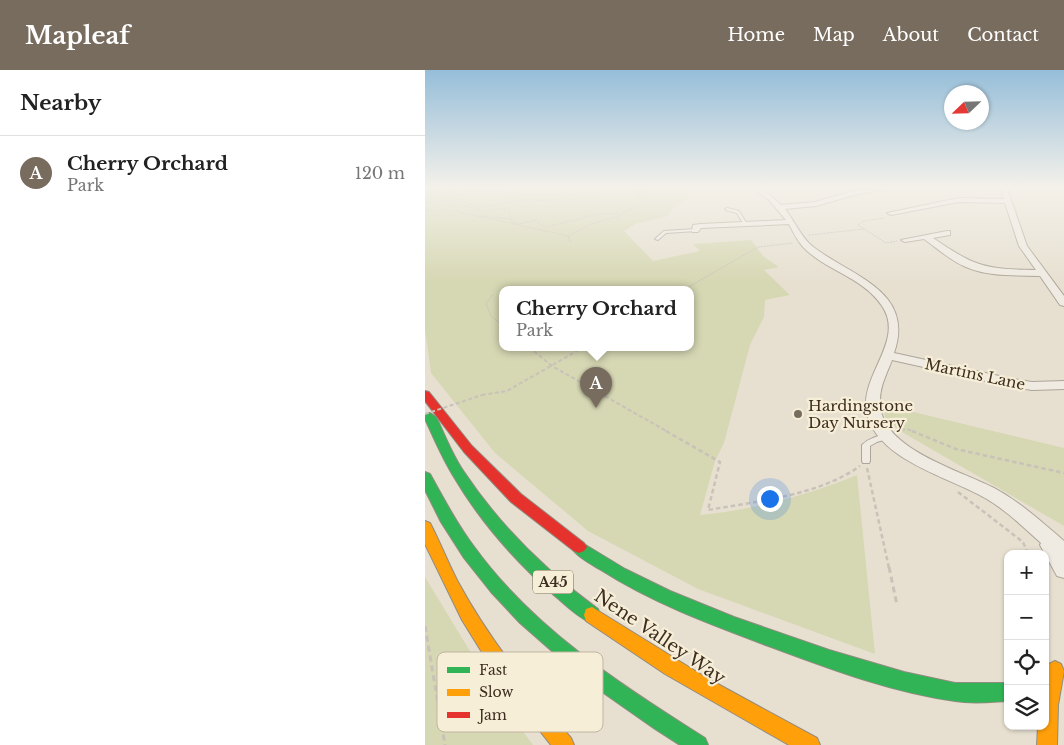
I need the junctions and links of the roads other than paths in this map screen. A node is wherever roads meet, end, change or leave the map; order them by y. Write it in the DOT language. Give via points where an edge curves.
graph roads {
  1 [pos="742,220"];
  2 [pos="789,220"];
  3 [pos="1015,220"];
  4 [pos="791,222"];
  5 [pos="745,224"];
  6 [pos="695,230"];
  7 [pos="947,233"];
  8 [pos="926,237"];
  9 [pos="657,239"];
  10 [pos="905,240"];
  11 [pos="1041,273"];
  12 [pos="1064,303"];
  13 [pos="886,355"];
  14 [pos="1064,385"];
  15 [pos="425,394"];
  16 [pos="425,406"];
  17 [pos="890,434"];
  18 [pos="866,461"];
  19 [pos="425,477"];
  20 [pos="425,527"];
  21 [pos="1041,533"];
  22 [pos="1064,552"];
  23 [pos="1064,570"];
  24 [pos="490,652"];
  25 [pos="568,652"];
  26 [pos="1055,669"];
  27 [pos="603,680"];
  28 [pos="1004,692"];
  29 [pos="552,732"];
  30 [pos="564,745"];
  31 [pos="698,745"];
  32 [pos="810,745"];
  33 [pos="1047,745"];
  1 -- 5 [label="lane"];
  2 -- 4 [label="street"];
  3 -- 11 [label="street" via="1023,246"];
  4 -- 5 [label="street"];
  4 -- 13 [label="street" via="797,239 869,287 886,303 894,320"];
  5 -- 6 [label="street" via="701,226"];
  6 -- 9 [label="lane" via="665,232"];
  7 -- 8 [label="street"];
  8 -- 10 [label="street"];
  8 -- 11 [label="street" via="973,267"];
  11 -- 12 [label="street"];
  13 -- 14 [label="street, Martins Lane" via="1013,383"];
  13 -- 17 [label="street" via="872,400 875,418"];
  15 -- 28 [label="highway" via="468,450 516,498 597,561 708,615 819,656 957,692"];
  16 -- 32 [label="highway, Nene Valley Way / A45" via="468,491 503,535 541,573 674,672"];
  17 -- 18 [label="lane" via="866,445"];
  17 -- 21 [label="street" via="911,454 991,493"];
  19 -- 25 [label="highway, A45" via="438,507 471,555 506,597"];
  20 -- 24 [label="highway" via="440,567"];
  21 -- 22 [label="street"];
  21 -- 23 [label="street"];
  26 -- 33 [label="highway" via="1048,705"];
  27 -- 31 [label="highway, A45" via="649,716"];
  29 -- 30 [label="highway"];
}
